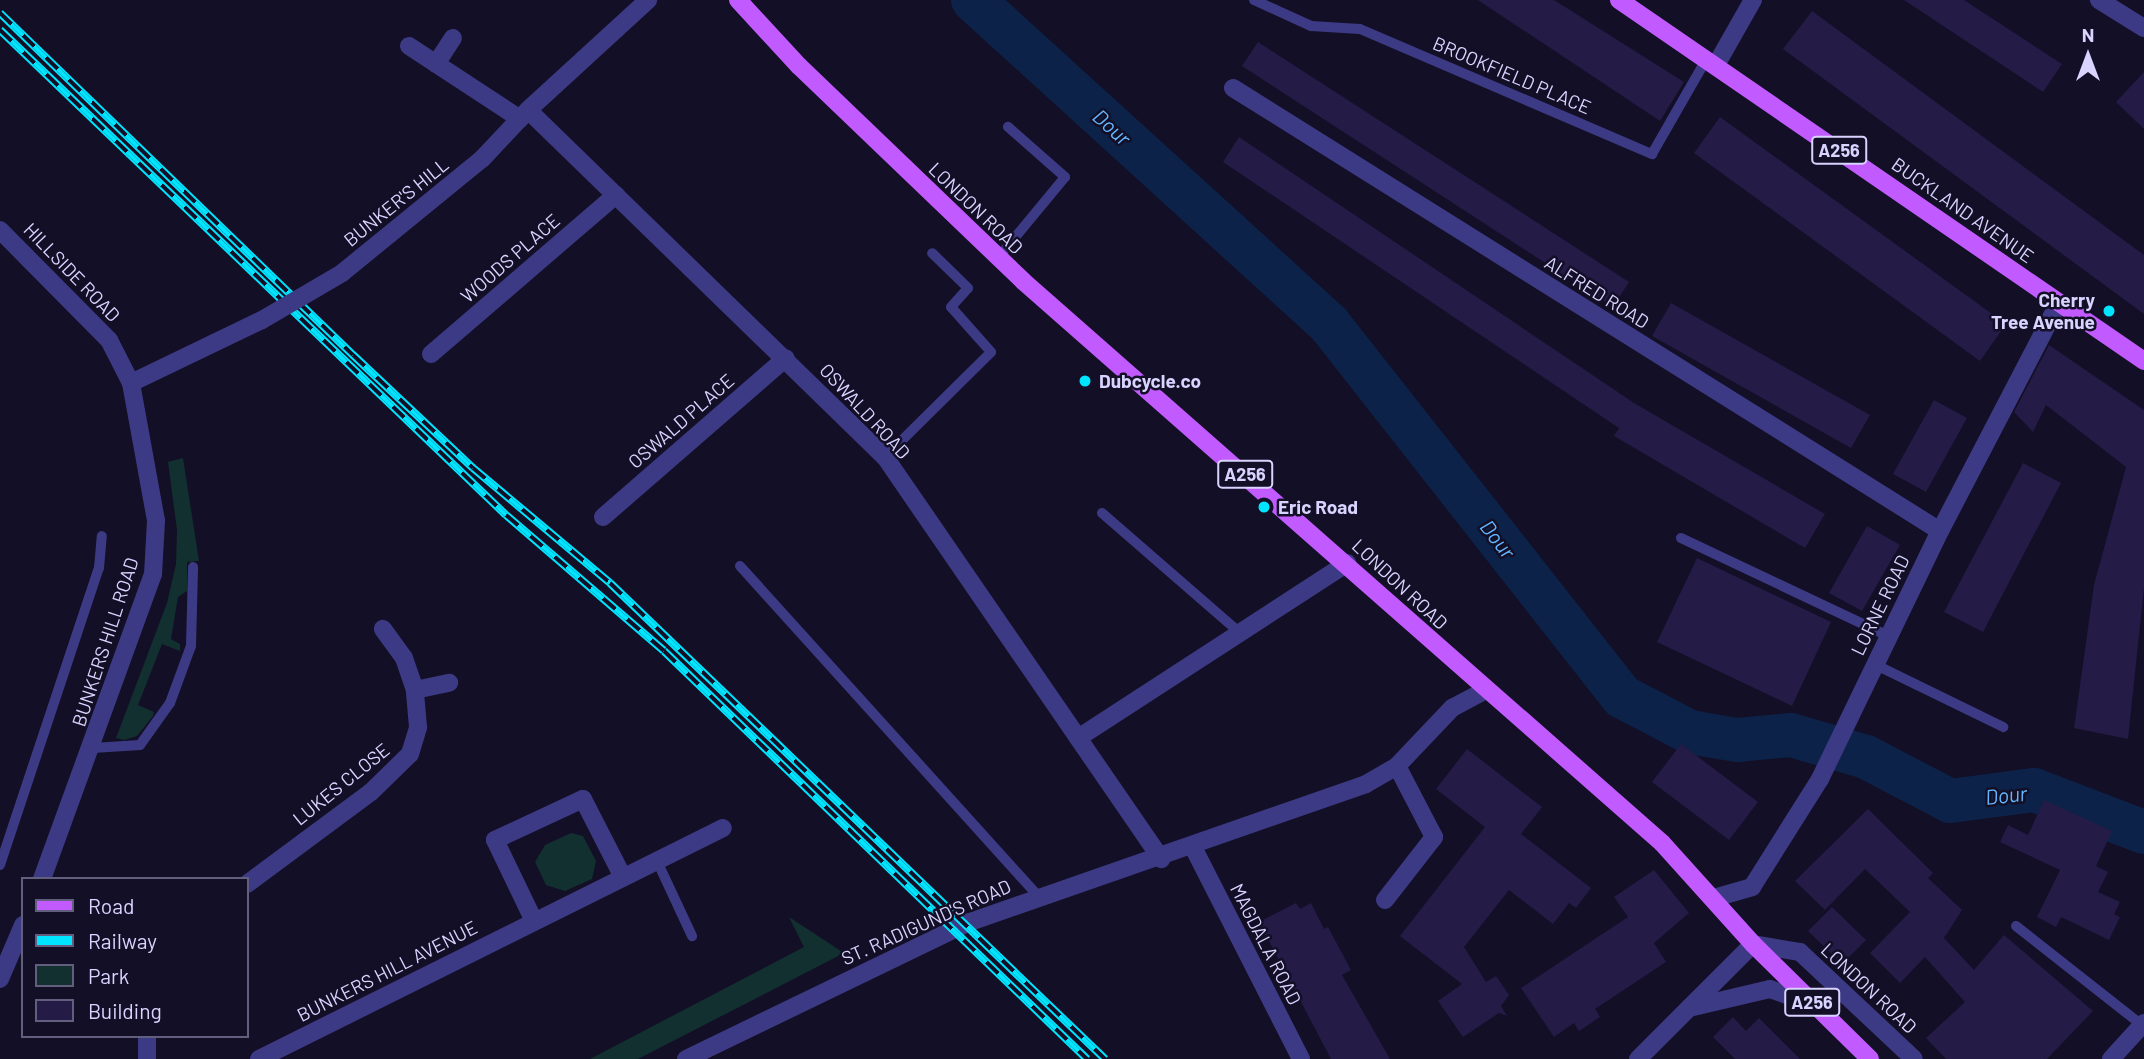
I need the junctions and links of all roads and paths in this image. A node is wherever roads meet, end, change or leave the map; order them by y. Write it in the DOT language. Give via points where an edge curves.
graph roads {
  1 [pos="648,0"];
  2 [pos="738,0"];
  3 [pos="1254,0"];
  4 [pos="1619,0"];
  5 [pos="1753,0"];
  6 [pos="2099,0"];
  7 [pos="2144,28"];
  8 [pos="453,37"];
  9 [pos="409,46"];
  10 [pos="1711,61"];
  11 [pos="436,64"];
  12 [pos="1233,88"];
  13 [pos="524,115"];
  14 [pos="1008,127"];
  15 [pos="616,195"];
  16 [pos="0,230"];
  17 [pos="932,253"];
  18 [pos="998,258"];
  19 [pos="2059,302"];
  20 [pos="431,354"];
  21 [pos="786,358"];
  22 [pos="2144,361"];
  23 [pos="131,383"];
  24 [pos="886,457"];
  25 [pos="1102,513"];
  26 [pos="603,517"];
  27 [pos="1940,531"];
  28 [pos="102,536"];
  29 [pos="1681,538"];
  30 [pos="1347,563"];
  31 [pos="740,566"];
  32 [pos="193,567"];
  33 [pos="383,629"];
  34 [pos="1240,633"];
  35 [pos="1888,636"];
  36 [pos="1874,664"];
  37 [pos="449,683"];
  38 [pos="415,690"];
  39 [pos="1484,691"];
  40 [pos="2003,727"];
  41 [pos="1078,738"];
  42 [pos="93,748"];
  43 [pos="1397,766"];
  44 [pos="723,828"];
  45 [pos="1193,847"];
  46 [pos="1161,859"];
  47 [pos="657,861"];
  48 [pos="0,864"];
  49 [pos="43,877"];
  50 [pos="623,877"];
  51 [pos="248,883"];
  52 [pos="1039,897"];
  53 [pos="1714,898"];
  54 [pos="1385,900"];
  55 [pos="534,921"];
  56 [pos="2016,926"];
  57 [pos="21,930"];
  58 [pos="692,936"];
  59 [pos="1754,944"];
  60 [pos="0,979"];
  61 [pos="1815,1005"];
  62 [pos="1689,1008"];
  63 [pos="2143,1025"];
  64 [pos="147,1038"];
  65 [pos="2113,1058"];
  66 [pos="147,1059"];
  67 [pos="259,1059"];
  68 [pos="686,1059"];
  69 [pos="1301,1059"];
  70 [pos="1638,1059"];
  71 [pos="1870,1059"];
  72 [pos="1914,1059"];
  1 -- 13 [label="street, BUNKER'S HILL"];
  2 -- 18 [label="main road, LONDON ROAD / A256" via="799,66"];
  3 -- 10 [label="lane, BROOKFIELD PLACE" via="1311,26 1360,29 1652,154"];
  4 -- 10 [label="main road, BUCKLAND AVENUE / A256"];
  5 -- 10 [label="street"];
  6 -- 7 [label="street"];
  8 -- 11 [label="street"];
  9 -- 11 [label="street, OSWALD ROAD"];
  10 -- 19 [label="main road, BUCKLAND AVENUE / A256"];
  11 -- 13 [label="street, OSWALD ROAD"];
  12 -- 27 [label="street, ALFRED ROAD"];
  13 -- 15 [label="street, OSWALD ROAD"];
  13 -- 23 [label="street, BUNKER'S HILL, bridge" via="482,159 342,273 262,320"];
  14 -- 18 [label="lane" via="1065,177"];
  15 -- 20 [label="street, WOODS PLACE"];
  15 -- 21 [label="street, OSWALD ROAD"];
  16 -- 23 [label="street, HILLSIDE ROAD" via="109,340"];
  17 -- 24 [label="lane" via="968,288 951,306 991,352"];
  18 -- 30 [label="main road, LONDON ROAD / A256"];
  19 -- 22 [label="main road, BUCKLAND AVENUE / A256"];
  19 -- 27 [label="street, LORNE ROAD"];
  21 -- 24 [label="street, OSWALD ROAD"];
  21 -- 26 [label="street, OSWALD PLACE"];
  23 -- 42 [label="street, BUNKERS HILL ROAD" via="152,482 156,521 153,574"];
  24 -- 41 [label="street, OSWALD ROAD"];
  25 -- 34 [label="lane"];
  27 -- 35 [label="street, LORNE ROAD"];
  28 -- 48 [label="lane, BUNKERS HILL ROAD" via="99,568"];
  29 -- 35 [label="lane"];
  30 -- 34 [label="street"];
  30 -- 39 [label="main road, LONDON ROAD / A256"];
  31 -- 52 [label="lane"];
  32 -- 42 [label="lane, BUNKERS HILL ROAD" via="191,646 170,703 140,745"];
  33 -- 38 [label="street, LUKES CLOSE" via="404,658"];
  34 -- 41 [label="street"];
  35 -- 36 [label="street, LORNE ROAD"];
  36 -- 40 [label="lane"];
  36 -- 53 [label="street, LORNE ROAD" via="1849,726 1752,887"];
  37 -- 38 [label="street"];
  38 -- 51 [label="street, LUKES CLOSE" via="418,727 410,754 371,792"];
  39 -- 43 [label="street, ST. RADIGUND'S ROAD" via="1452,708"];
  39 -- 53 [label="main road, LONDON ROAD / A256" via="1662,843"];
  41 -- 46 [label="street, OSWALD ROAD"];
  42 -- 49 [label="street, BUNKERS HILL ROAD"];
  43 -- 45 [label="street, ST. RADIGUND'S ROAD" via="1332,799"];
  43 -- 54 [label="street" via="1434,836"];
  44 -- 47 [label="street, BUNKERS HILL AVENUE"];
  45 -- 46 [label="street, ST. RADIGUND'S ROAD"];
  45 -- 69 [label="street, MAGDALA ROAD"];
  46 -- 52 [label="street, ST. RADIGUND'S ROAD"];
  47 -- 50 [label="street, BUNKERS HILL AVENUE"];
  47 -- 58 [label="lane"];
  50 -- 55 [label="street, BUNKERS HILL AVENUE"];
  50 -- 55 [label="street" via="583,799 495,840"];
  52 -- 68 [label="street, ST. RADIGUND'S ROAD" via="927,941"];
  53 -- 59 [label="main road, LONDON ROAD / A256"];
  55 -- 67 [label="street, BUNKERS HILL AVENUE"];
  56 -- 63 [label="lane"];
  57 -- 60 [label="street"];
  59 -- 61 [label="main road, LONDON ROAD / A256"];
  59 -- 62 [label="street"];
  59 -- 72 [label="street, LONDON ROAD" via="1800,952"];
  61 -- 62 [label="street" via="1770,989"];
  61 -- 71 [label="main road, LONDON ROAD / A256"];
  62 -- 70 [label="street"];
  63 -- 65 [label="street"];
  64 -- 66 [label="street"];
}
